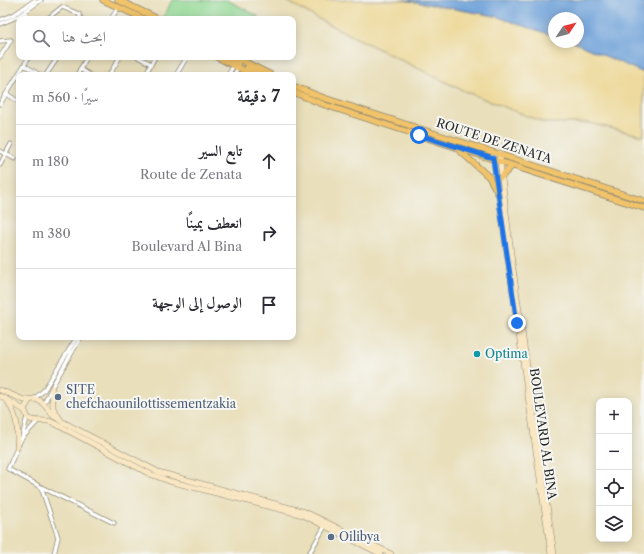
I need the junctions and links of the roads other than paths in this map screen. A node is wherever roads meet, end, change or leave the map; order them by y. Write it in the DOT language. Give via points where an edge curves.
graph roads {
  1 [pos="35,0"];
  2 [pos="41,0"];
  3 [pos="99,0"];
  4 [pos="103,0"];
  5 [pos="109,0"];
  6 [pos="118,0"];
  7 [pos="118,8"];
  8 [pos="24,11"];
  9 [pos="27,16"];
  10 [pos="51,16"];
  11 [pos="80,16"];
  12 [pos="113,16"];
  13 [pos="133,16"];
  14 [pos="138,16"];
  15 [pos="143,16"];
  16 [pos="152,16"];
  17 [pos="0,20"];
  18 [pos="0,24"];
  19 [pos="0,41"];
  20 [pos="0,57"];
  21 [pos="27,60"];
  22 [pos="56,60"];
  23 [pos="85,60"];
  24 [pos="118,60"];
  25 [pos="144,60"];
  26 [pos="153,60"];
  27 [pos="185,60"];
  28 [pos="227,60"];
  29 [pos="237,63"];
  30 [pos="151,64"];
  31 [pos="24,65"];
  32 [pos="80,69"];
  33 [pos="20,72"];
  34 [pos="35,72"];
  35 [pos="48,72"];
  36 [pos="78,72"];
  37 [pos="85,72"];
  38 [pos="110,72"];
  39 [pos="147,72"];
  40 [pos="178,72"];
  41 [pos="230,72"];
  42 [pos="249,72"];
  43 [pos="251,72"];
  44 [pos="255,72"];
  45 [pos="262,72"];
  46 [pos="16,79"];
  47 [pos="296,87"];
  48 [pos="7,94"];
  49 [pos="296,94"];
  50 [pos="296,94"];
  51 [pos="16,100"];
  52 [pos="0,104"];
  53 [pos="11,144"];
  54 [pos="459,150"];
  55 [pos="0,151"];
  56 [pos="6,154"];
  57 [pos="496,157"];
  58 [pos="15,159"];
  59 [pos="0,164"];
  60 [pos="512,166"];
  61 [pos="502,177"];
  62 [pos="498,192"];
  63 [pos="644,201"];
  64 [pos="644,207"];
  65 [pos="74,340"];
  66 [pos="79,340"];
  67 [pos="52,388"];
  68 [pos="0,390"];
  69 [pos="2,397"];
  70 [pos="32,400"];
  71 [pos="45,405"];
  72 [pos="24,410"];
  73 [pos="27,417"];
  74 [pos="39,420"];
  75 [pos="61,421"];
  76 [pos="21,439"];
  77 [pos="17,448"];
  78 [pos="41,488"];
  79 [pos="114,523"];
  80 [pos="326,524"];
  81 [pos="54,554"];
  82 [pos="309,554"];
  83 [pos="380,554"];
  84 [pos="391,554"];
  85 [pos="551,554"];
  86 [pos="554,554"];
  1 -- 8 [label="street"];
  2 -- 8 [label="street"];
  3 -- 7 [label="main road"];
  4 -- 14 [label="main road"];
  5 -- 15 [label="main road"];
  6 -- 16 [label="main road"];
  7 -- 12 [label="street"];
  7 -- 13 [label="main road"];
  8 -- 9 [label="street"];
  8 -- 17 [label="street"];
  8 -- 18 [label="street"];
  10 -- 11 [label="street" via="62,7"];
  19 -- 20 [label="street" via="11,40"];
  21 -- 31 [label="street"];
  22 -- 35 [label="street"];
  23 -- 32 [label="street"];
  24 -- 38 [label="street"];
  25 -- 30 [label="street"];
  26 -- 30 [label="street"];
  27 -- 40 [label="street"];
  28 -- 29 [label="main road"];
  29 -- 41 [label="street"];
  29 -- 42 [label="main road"];
  29 -- 43 [label="main road"];
  29 -- 44 [label="main road"];
  29 -- 45 [label="main road"];
  30 -- 39 [label="street"];
  31 -- 33 [label="street"];
  31 -- 34 [label="street"];
  32 -- 36 [label="street"];
  32 -- 37 [label="street"];
  46 -- 48 [label="street"];
  47 -- 57 [label="main road, ROUTE DE ZENATA"];
  48 -- 51 [label="street"];
  48 -- 52 [label="street"];
  49 -- 57 [label="main road, ROUTE DE ZENATA"];
  50 -- 54 [label="main road, ROUTE DE ZENATA"];
  53 -- 56 [label="street"];
  54 -- 57 [label="main road, ROUTE DE ZENATA"];
  54 -- 62 [label="main road" via="485,173"];
  55 -- 56 [label="street"];
  56 -- 58 [label="street"];
  56 -- 59 [label="street"];
  57 -- 60 [label="main road, ROUTE DE ZENATA"];
  57 -- 61 [label="street, BOULEVARD AL BINA"];
  57 -- 62 [label="street, BOULEVARD AL BINA"];
  57 -- 63 [label="main road, ROUTE DE ZENATA"];
  57 -- 64 [label="main road, ROUTE DE ZENATA"];
  60 -- 61 [label="main road"];
  60 -- 64 [label="main road, ROUTE DE ZENATA"];
  61 -- 86 [label="street, BOULEVARD AL BINA"];
  62 -- 85 [label="street, BOULEVARD AL BINA"];
  65 -- 70 [label="street" via="44,390"];
  66 -- 67 [label="street"];
  67 -- 71 [label="street"];
  67 -- 75 [label="street" via="53,408"];
  68 -- 70 [label="street" via="14,397"];
  69 -- 72 [label="street"];
  69 -- 77 [label="street" via="14,412 17,422"];
  70 -- 71 [label="street"];
  70 -- 72 [label="street" via="25,405"];
  71 -- 74 [label="street" via="45,414"];
  71 -- 75 [label="street"];
  72 -- 73 [label="street"];
  73 -- 74 [label="street"];
  73 -- 76 [label="street"];
  74 -- 76 [label="street"];
  74 -- 80 [label="street" via="52,422 160,478 303,515"];
  75 -- 80 [label="street" via="165,474 292,507"];
  76 -- 77 [label="street"];
  77 -- 78 [label="street" via="8,469"];
  78 -- 79 [label="street"];
  78 -- 81 [label="street" via="58,536"];
  80 -- 82 [label="street"];
  80 -- 83 [label="street"];
  80 -- 84 [label="street"];
}
